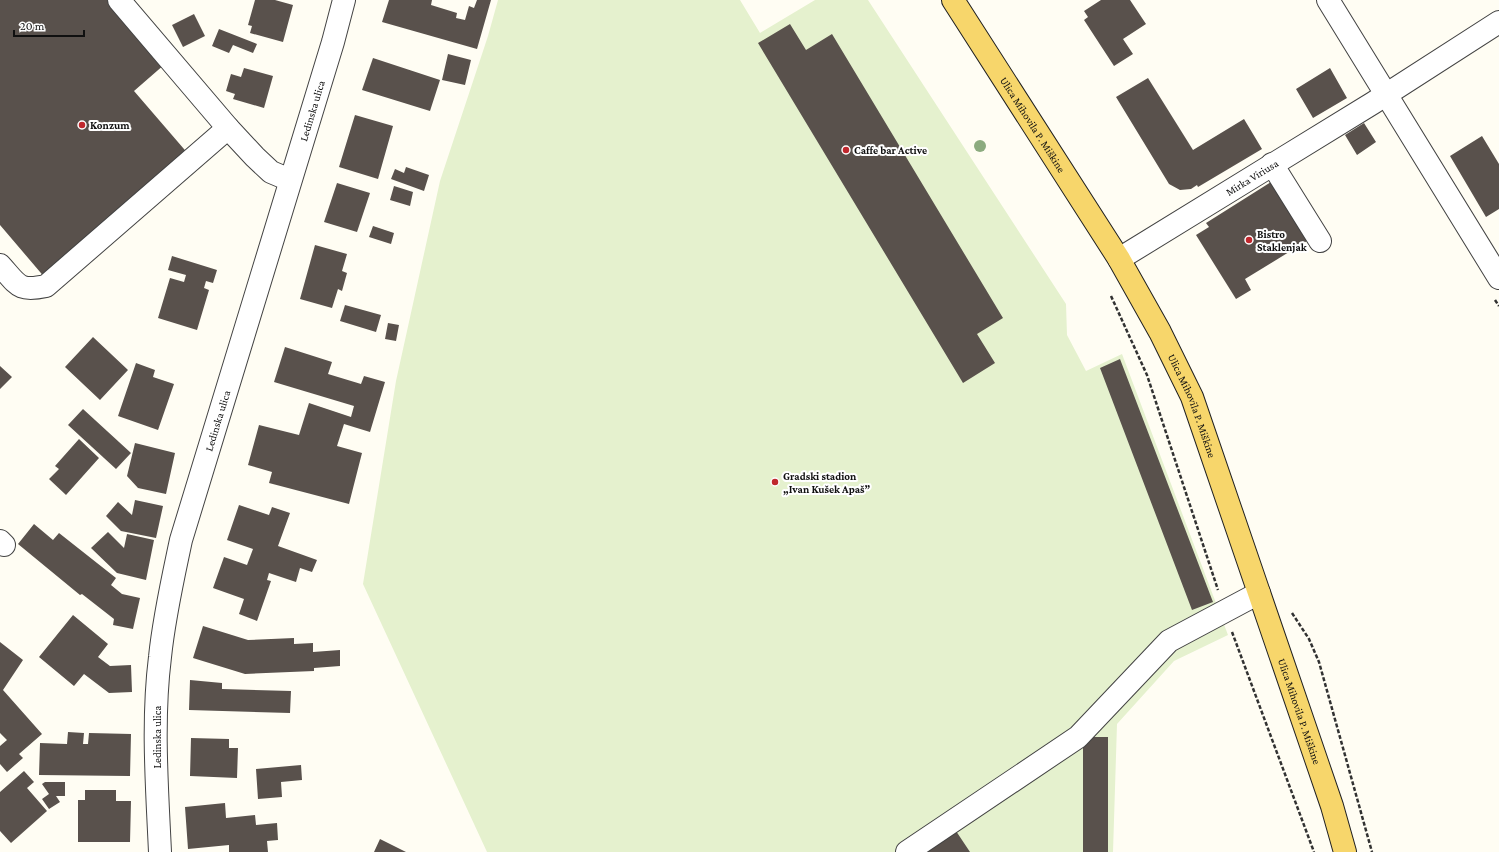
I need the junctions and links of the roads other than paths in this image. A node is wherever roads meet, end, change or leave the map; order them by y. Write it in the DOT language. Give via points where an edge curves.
graph roads {
  1 [pos="119,0"];
  2 [pos="344,0"];
  3 [pos="953,0"];
  4 [pos="1328,0"];
  5 [pos="1499,22"];
  6 [pos="1385,95"];
  7 [pos="228,128"];
  8 [pos="1272,164"];
  9 [pos="290,180"];
  10 [pos="1320,241"];
  11 [pos="1119,259"];
  12 [pos="0,265"];
  13 [pos="1499,278"];
  14 [pos="1260,592"];
  15 [pos="160,852"];
  16 [pos="907,852"];
  17 [pos="1345,852"];
  1 -- 7 [label="street"];
  2 -- 9 [label="street, Ledinska ulica"];
  3 -- 11 [label="main road, Ulica Mihovila P. Miškine"];
  4 -- 6 [label="street"];
  5 -- 6 [label="street, Mirka Viriusa"];
  6 -- 8 [label="street, Mirka Viriusa"];
  6 -- 13 [label="street"];
  7 -- 9 [label="street" via="271,172"];
  7 -- 12 [label="street" via="46,286 28,290 17,285"];
  8 -- 10 [label="street"];
  8 -- 11 [label="street, Mirka Viriusa"];
  9 -- 15 [label="street, Ledinska ulica" via="182,540 169,597 157,695"];
  11 -- 14 [label="main road, Ulica Mihovila P. Miškine" via="1160,332 1192,397"];
  14 -- 16 [label="street" via="1169,641 1078,736"];
  14 -- 17 [label="main road, Ulica Mihovila P. Miškine"];
}
